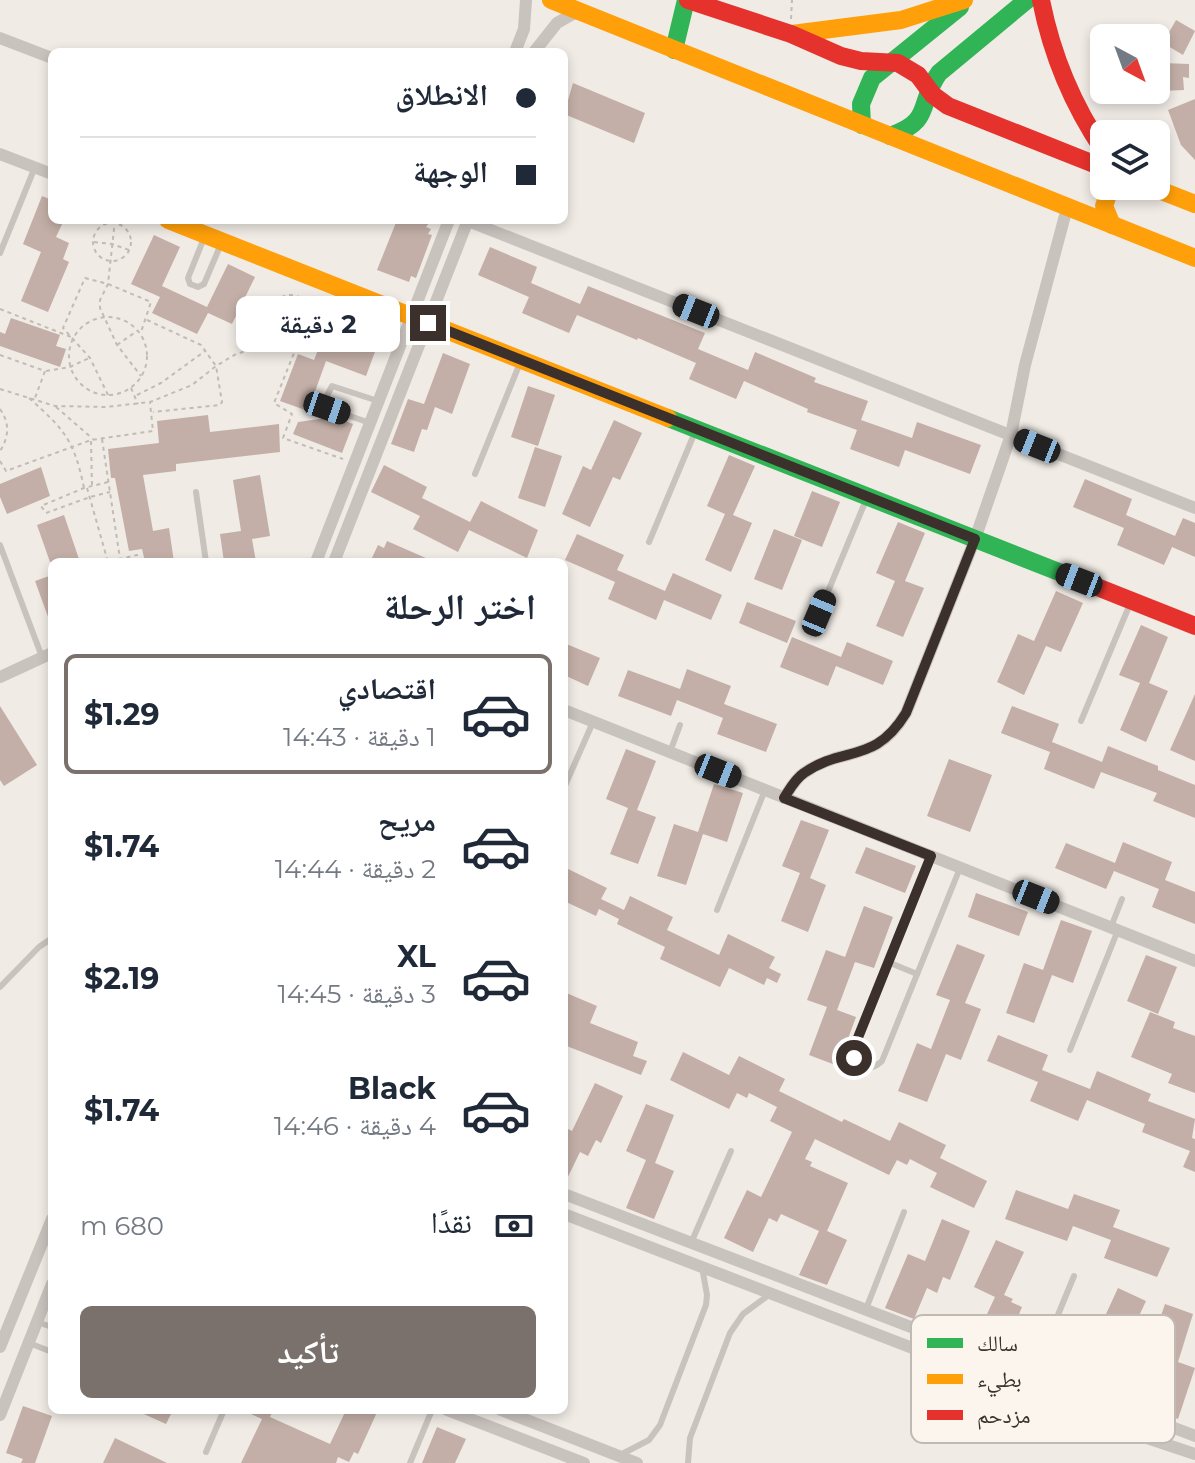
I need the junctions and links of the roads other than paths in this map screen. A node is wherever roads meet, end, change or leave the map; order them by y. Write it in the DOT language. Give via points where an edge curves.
graph roads {
  1 [pos="526,0"];
  2 [pos="551,0"];
  3 [pos="687,0"];
  4 [pos="967,0"];
  5 [pos="1027,0"];
  6 [pos="1041,0"];
  7 [pos="578,11"];
  8 [pos="791,34"];
  9 [pos="0,38"];
  10 [pos="517,48"];
  11 [pos="537,48"];
  12 [pos="674,50"];
  13 [pos="48,56"];
  14 [pos="891,61"];
  15 [pos="928,88"];
  16 [pos="862,125"];
  17 [pos="1090,131"];
  18 [pos="890,136"];
  19 [pos="0,154"];
  20 [pos="1090,163"];
  21 [pos="35,167"];
  22 [pos="48,172"];
  23 [pos="1170,194"];
  24 [pos="1105,200"];
  25 [pos="1195,204"];
  26 [pos="1067,208"];
  27 [pos="178,224"];
  28 [pos="448,224"];
  29 [pos="467,224"];
  30 [pos="476,224"];
  31 [pos="1112,225"];
  32 [pos="214,238"];
  33 [pos="0,253"];
  34 [pos="1195,258"];
  35 [pos="419,320"];
  36 [pos="522,360"];
  37 [pos="378,401"];
  38 [pos="370,423"];
  39 [pos="697,429"];
  40 [pos="1011,435"];
  41 [pos="475,474"];
  42 [pos="196,492"];
  43 [pos="868,497"];
  44 [pos="1195,508"];
  45 [pos="975,539"];
  46 [pos="649,542"];
  47 [pos="0,545"];
  48 [pos="205,558"];
  49 [pos="318,558"];
  50 [pos="335,558"];
  51 [pos="1131,601"];
  52 [pos="819,613"];
  53 [pos="1195,626"];
  54 [pos="47,655"];
  55 [pos="0,677"];
  56 [pos="568,712"];
  57 [pos="1081,721"];
  58 [pos="593,722"];
  59 [pos="680,725"];
  60 [pos="670,752"];
  61 [pos="568,779"];
  62 [pos="765,790"];
  63 [pos="784,798"];
  64 [pos="931,856"];
  65 [pos="960,868"];
  66 [pos="1122,899"];
  67 [pos="717,910"];
  68 [pos="1115,929"];
  69 [pos="48,942"];
  70 [pos="1195,961"];
  71 [pos="888,962"];
  72 [pos="917,974"];
  73 [pos="0,987"];
  74 [pos="1070,1050"];
  75 [pos="731,1151"];
  76 [pos="568,1196"];
  77 [pos="904,1212"];
  78 [pos="568,1216"];
  79 [pos="48,1229"];
  80 [pos="691,1243"];
  81 [pos="702,1267"];
  82 [pos="1074,1276"];
  83 [pos="48,1294"];
  84 [pos="770,1294"];
  85 [pos="865,1311"];
  86 [pos="1058,1315"];
  87 [pos="37,1322"];
  88 [pos="48,1326"];
  89 [pos="911,1329"];
  90 [pos="29,1343"];
  91 [pos="0,1347"];
  92 [pos="911,1347"];
  93 [pos="48,1350"];
  94 [pos="222,1414"];
  95 [pos="430,1414"];
  96 [pos="457,1414"];
  97 [pos="511,1414"];
  98 [pos="0,1415"];
  99 [pos="1175,1428"];
  100 [pos="1195,1436"];
  101 [pos="1166,1443"];
  102 [pos="206,1452"];
  103 [pos="1195,1454"];
  104 [pos="618,1456"];
  105 [pos="410,1463"];
  106 [pos="584,1463"];
  107 [pos="637,1463"];
  108 [pos="688,1463"];
  1 -- 10 [label="street"];
  2 -- 7 [label="street"];
  3 -- 8 [label="street"];
  3 -- 12 [label="street"];
  4 -- 8 [label="street" via="884,25"];
  4 -- 14 [label="street"];
  5 -- 15 [label="street"];
  6 -- 17 [label="street" via="1054,58"];
  7 -- 11 [label="street" via="557,23"];
  7 -- 12 [label="street"];
  8 -- 14 [label="street" via="851,59"];
  9 -- 13 [label="street"];
  12 -- 16 [label="street"];
  14 -- 15 [label="street" via="912,70"];
  14 -- 16 [label="street" via="868,85 861,104"];
  15 -- 18 [label="street" via="920,118"];
  15 -- 20 [label="street" via="958,111"];
  16 -- 18 [label="street"];
  18 -- 26 [label="street"];
  19 -- 21 [label="street"];
  21 -- 22 [label="street"];
  21 -- 33 [label="lane"];
  23 -- 25 [label="street"];
  24 -- 31 [label="street"];
  26 -- 31 [label="street"];
  26 -- 40 [label="street"];
  27 -- 32 [label="street"];
  28 -- 35 [label="street"];
  29 -- 35 [label="street"];
  30 -- 40 [label="street"];
  31 -- 34 [label="street"];
  32 -- 32 [label="lane" via="188,278 190,284 204,284"];
  32 -- 35 [label="street"];
  35 -- 36 [label="street"];
  35 -- 37 [label="street"];
  35 -- 50 [label="street"];
  36 -- 39 [label="street"];
  36 -- 41 [label="lane"];
  37 -- 38 [label="street"];
  37 -- 38 [label="lane" via="332,386 323,403"];
  38 -- 49 [label="street"];
  39 -- 43 [label="street"];
  39 -- 46 [label="lane"];
  40 -- 44 [label="street"];
  40 -- 45 [label="street"];
  42 -- 48 [label="lane"];
  43 -- 45 [label="street"];
  43 -- 52 [label="lane"];
  45 -- 51 [label="street"];
  45 -- 63 [label="street" via="898,727 873,748 802,774"];
  47 -- 54 [label="lane"];
  51 -- 53 [label="street"];
  51 -- 57 [label="lane"];
  54 -- 55 [label="street"];
  56 -- 58 [label="street"];
  58 -- 60 [label="street"];
  58 -- 61 [label="lane"];
  59 -- 60 [label="lane"];
  60 -- 62 [label="street"];
  62 -- 63 [label="street"];
  62 -- 67 [label="lane"];
  63 -- 64 [label="street"];
  64 -- 65 [label="street"];
  64 -- 71 [label="lane"];
  65 -- 68 [label="street"];
  65 -- 72 [label="lane"];
  66 -- 68 [label="lane"];
  68 -- 70 [label="street"];
  68 -- 74 [label="lane"];
  69 -- 73 [label="lane"];
  71 -- 72 [label="lane"];
  71 -- 72 [label="lane" via="853,1050 859,1065 867,1069 882,1061"];
  75 -- 80 [label="lane"];
  76 -- 80 [label="street"];
  77 -- 85 [label="lane"];
  78 -- 81 [label="street"];
  79 -- 91 [label="street"];
  80 -- 85 [label="street"];
  81 -- 84 [label="street"];
  81 -- 104 [label="lane" via="706,1305 660,1425 649,1440"];
  82 -- 86 [label="lane"];
  83 -- 87 [label="street"];
  84 -- 92 [label="street"];
  84 -- 108 [label="lane" via="743,1314 730,1333 690,1438"];
  85 -- 89 [label="street"];
  87 -- 88 [label="lane"];
  87 -- 90 [label="street"];
  90 -- 93 [label="lane"];
  90 -- 98 [label="street"];
  94 -- 102 [label="lane"];
  95 -- 105 [label="lane"];
  96 -- 106 [label="street"];
  97 -- 104 [label="street"];
  99 -- 100 [label="street"];
  101 -- 103 [label="street"];
  104 -- 107 [label="street"];
}
